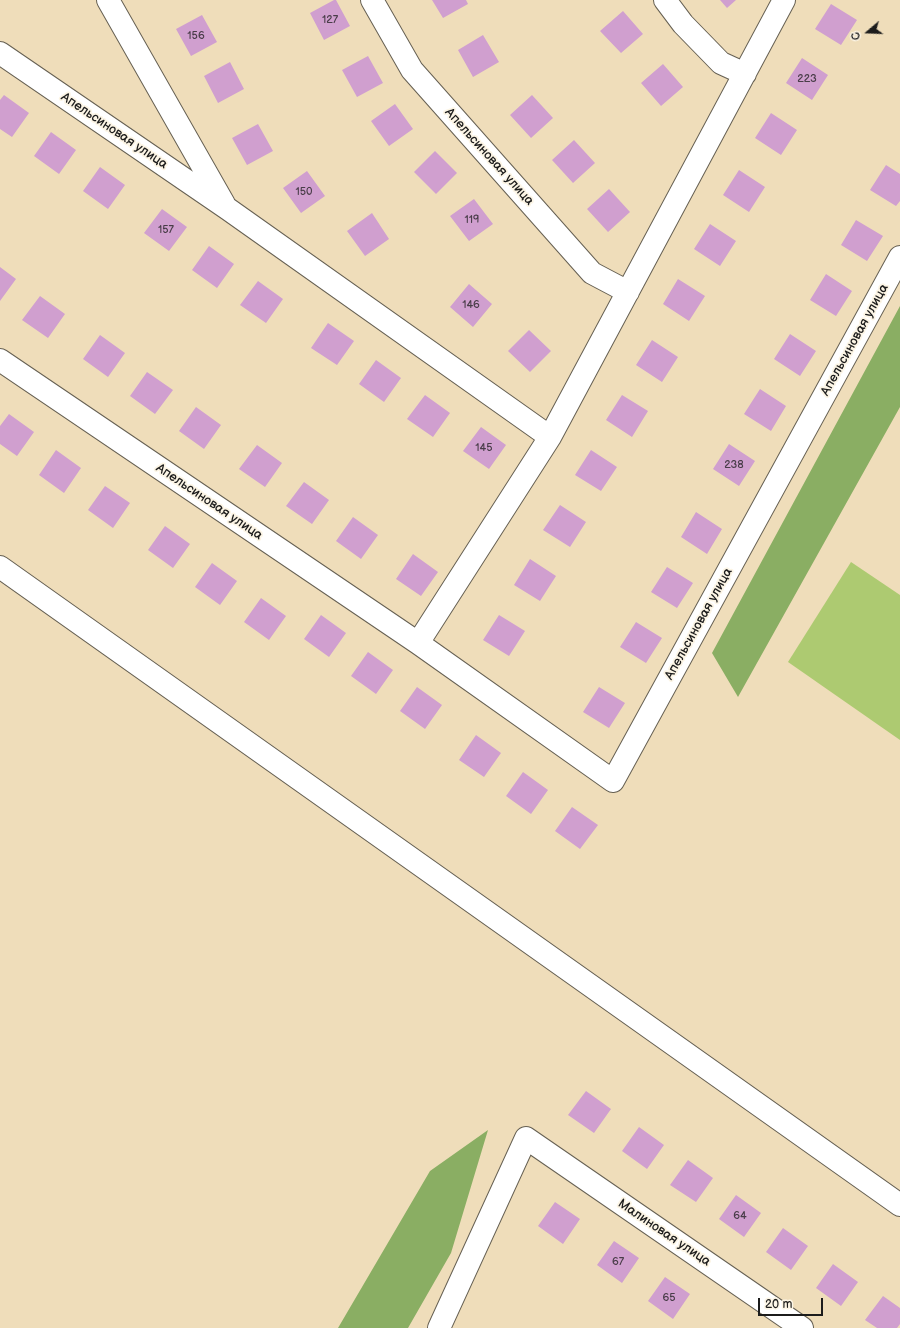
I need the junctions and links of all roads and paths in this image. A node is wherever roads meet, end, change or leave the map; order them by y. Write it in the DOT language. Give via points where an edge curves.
graph roads {
  1 [pos="108,0"];
  2 [pos="372,0"];
  3 [pos="665,0"];
  4 [pos="784,0"];
  5 [pos="0,53"];
  6 [pos="745,74"];
  7 [pos="228,209"];
  8 [pos="900,257"];
  9 [pos="628,292"];
  10 [pos="0,360"];
  11 [pos="550,437"];
  12 [pos="0,567"];
  13 [pos="418,643"];
  14 [pos="900,1205"];
  15 [pos="439,1328"];
  16 [pos="802,1328"];
  1 -- 7 [label="street, Апельсиновая улица"];
  2 -- 9 [label="street, Апельсиновая улица" via="412,70 592,273"];
  3 -- 6 [label="street" via="683,24 721,64"];
  4 -- 6 [label="street"];
  5 -- 7 [label="street, Апельсиновая улица"];
  6 -- 9 [label="street"];
  7 -- 11 [label="street, Апельсиновая улица"];
  8 -- 13 [label="street, Апельсиновая улица" via="613,781"];
  9 -- 11 [label="street"];
  10 -- 13 [label="street, Апельсиновая улица"];
  11 -- 13 [label="street"];
  12 -- 14 [label="street"];
  15 -- 16 [label="street, Малиновая улица" via="526,1138"];
}
